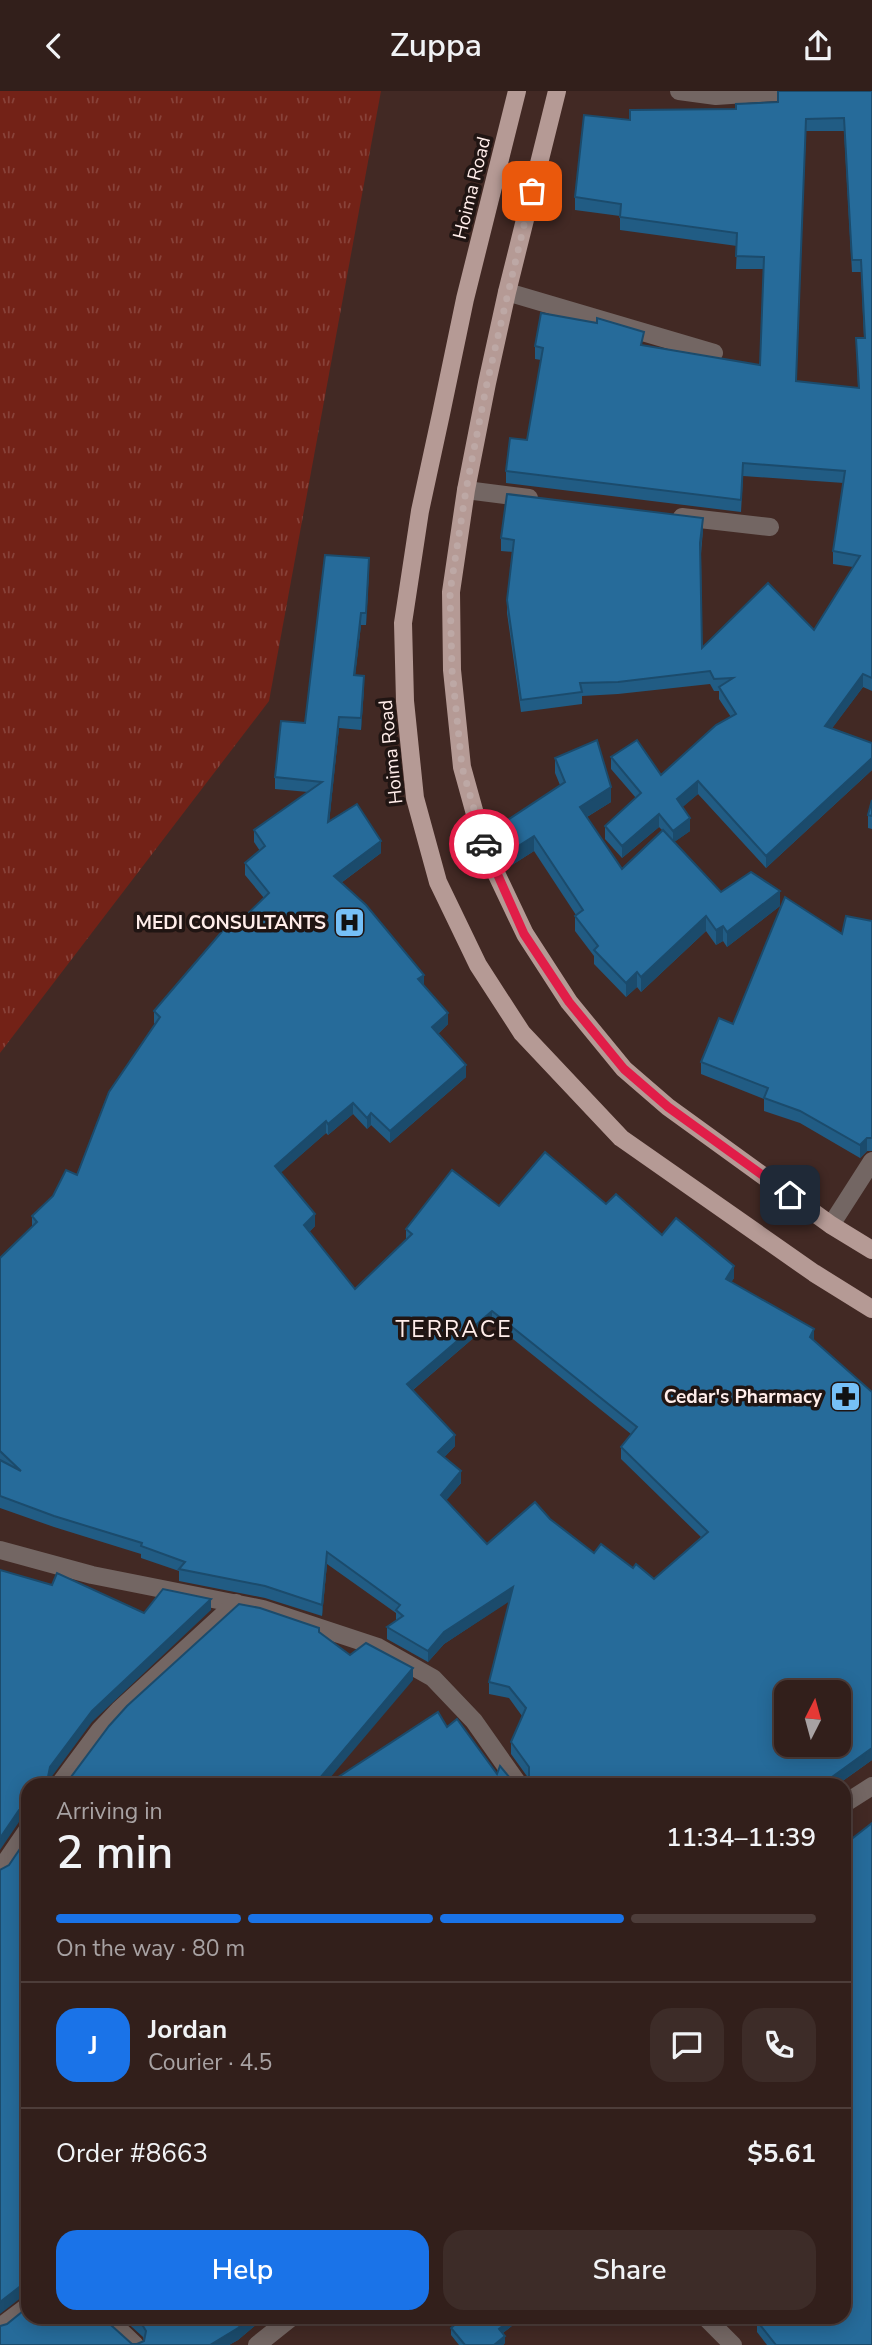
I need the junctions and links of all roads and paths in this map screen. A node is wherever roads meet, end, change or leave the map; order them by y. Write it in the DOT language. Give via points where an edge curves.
graph roads {
  1 [pos="517,91"];
  2 [pos="557,91"];
  3 [pos="679,91"];
  4 [pos="792,91"];
  5 [pos="507,292"];
  6 [pos="714,353"];
  7 [pos="466,490"];
  8 [pos="549,501"];
  9 [pos="660,514"];
  10 [pos="770,527"];
  11 [pos="872,1160"];
  12 [pos="831,1225"];
  13 [pos="872,1250"];
  14 [pos="872,1309"];
  15 [pos="0,1550"];
  16 [pos="236,1603"];
  17 [pos="64,1778"];
  18 [pos="514,1778"];
  19 [pos="872,1786"];
  20 [pos="851,1800"];
  21 [pos="21,1839"];
  22 [pos="0,1870"];
  23 [pos="21,2311"];
  24 [pos="113,2324"];
  25 [pos="283,2324"];
  26 [pos="712,2324"];
  27 [pos="0,2327"];
  28 [pos="135,2345"];
  29 [pos="257,2345"];
  30 [pos="733,2345"];
  1 -- 14 [label="main road, Hoima Road" via="443,401 403,623 415,798 435,870 478,965 522,1033 621,1138"];
  2 -- 5 [label="main road"];
  3 -- 4 [label="street" via="716,96"];
  5 -- 6 [label="street"];
  5 -- 7 [label="main road"];
  7 -- 8 [label="street"];
  7 -- 12 [label="main road" via="450,592 462,767 485,850 524,934 569,1002 624,1069 668,1107"];
  9 -- 10 [label="street"];
  11 -- 12 [label="street"];
  12 -- 13 [label="main road"];
  15 -- 16 [label="street" via="92,1575"];
  16 -- 17 [label="street" via="119,1710"];
  16 -- 18 [label="street" via="378,1647 433,1678 474,1721"];
  19 -- 20 [label="street"];
  21 -- 22 [label="street"];
  23 -- 27 [label="street"];
  24 -- 28 [label="street"];
  25 -- 29 [label="street"];
  26 -- 30 [label="street"];
}
